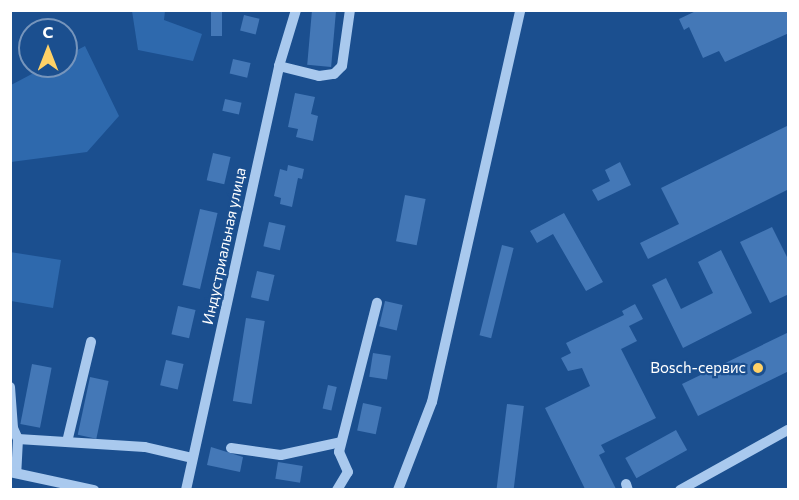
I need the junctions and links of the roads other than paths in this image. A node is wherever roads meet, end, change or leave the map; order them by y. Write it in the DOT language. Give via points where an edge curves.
graph roads {
  1 [pos="296,10"];
  2 [pos="350,10"];
  3 [pos="520,10"];
  4 [pos="279,66"];
  5 [pos="377,303"];
  6 [pos="91,342"];
  7 [pos="10,387"];
  8 [pos="789,430"];
  9 [pos="18,439"];
  10 [pos="67,442"];
  11 [pos="341,442"];
  12 [pos="231,448"];
  13 [pos="192,458"];
  14 [pos="13,473"];
  15 [pos="94,489"];
  16 [pos="186,489"];
  17 [pos="337,489"];
  18 [pos="398,489"];
  19 [pos="680,489"];
  1 -- 4 [label="street, Индустриальная улица"];
  2 -- 4 [label="street" via="342,66 334,74 319,76"];
  3 -- 18 [label="street" via="432,402"];
  4 -- 13 [label="street, Индустриальная улица"];
  5 -- 11 [label="street"];
  6 -- 10 [label="street"];
  7 -- 9 [label="street" via="13,428"];
  8 -- 19 [label="street"];
  9 -- 10 [label="street"];
  9 -- 14 [label="street"];
  10 -- 13 [label="street" via="145,447"];
  11 -- 12 [label="street" via="281,455"];
  11 -- 17 [label="street" via="339,452 348,472"];
  13 -- 16 [label="street, Индустриальная улица"];
  14 -- 15 [label="street"];
}
